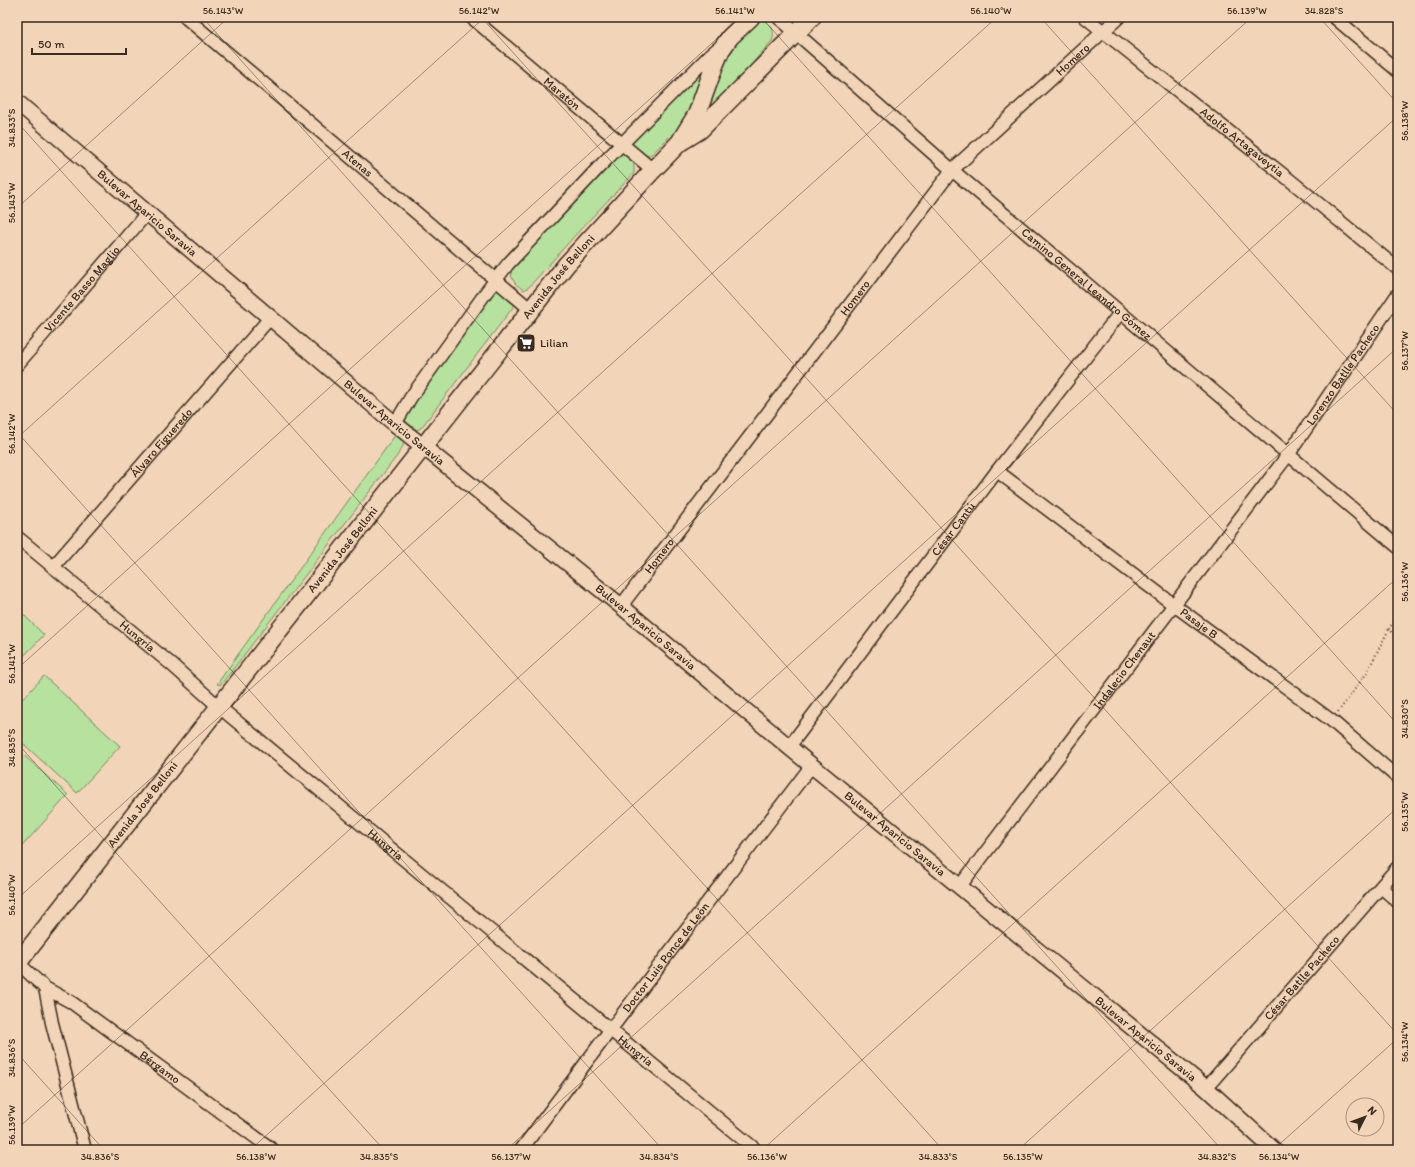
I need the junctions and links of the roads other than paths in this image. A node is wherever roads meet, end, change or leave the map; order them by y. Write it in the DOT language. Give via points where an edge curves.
graph roads {
  1 [pos="185,17"];
  2 [pos="471,17"];
  3 [pos="751,17"];
  4 [pos="778,17"];
  5 [pos="812,17"];
  6 [pos="1084,17"];
  7 [pos="1119,17"];
  8 [pos="1334,17"];
  9 [pos="1103,32"];
  10 [pos="796,33"];
  11 [pos="728,41"];
  12 [pos="1398,71"];
  13 [pos="17,102"];
  14 [pos="679,143"];
  15 [pos="623,144"];
  16 [pos="652,170"];
  17 [pos="952,170"];
  18 [pos="147,213"];
  19 [pos="1398,270"];
  20 [pos="496,280"];
  21 [pos="1398,294"];
  22 [pos="530,309"];
  23 [pos="1120,313"];
  24 [pos="270,318"];
  25 [pos="17,365"];
  26 [pos="395,424"];
  27 [pos="423,446"];
  28 [pos="1288,455"];
  29 [pos="997,471"];
  30 [pos="17,537"];
  31 [pos="1398,547"];
  32 [pos="53,567"];
  33 [pos="1174,605"];
  34 [pos="621,606"];
  35 [pos="218,706"];
  36 [pos="789,746"];
  37 [pos="812,765"];
  38 [pos="1398,778"];
  39 [pos="1398,867"];
  40 [pos="960,886"];
  41 [pos="1381,887"];
  42 [pos="1398,902"];
  43 [pos="17,963"];
  44 [pos="46,988"];
  45 [pos="611,1029"];
  46 [pos="1206,1088"];
  47 [pos="85,1150"];
  48 [pos="273,1150"];
  49 [pos="521,1150"];
  50 [pos="756,1150"];
  51 [pos="1274,1150"];
  1 -- 20 [label="street, Atenas"];
  2 -- 15 [label="street, Maratón"];
  3 -- 11 [label="main road, Avenida José Belloni"];
  4 -- 10 [label="street, Camino General Leandro Gómez"];
  5 -- 10 [label="main road, Avenida José Belloni"];
  6 -- 9 [label="street, Adolfo Artagaveytia"];
  7 -- 9 [label="street, Homero"];
  8 -- 12 [label="street"];
  9 -- 17 [label="street, Homero"];
  9 -- 19 [label="street, Adolfo Artagaveytia" via="1292,181"];
  10 -- 14 [label="main road, Avenida José Belloni" via="700,130"];
  10 -- 17 [label="street, Camino General Leandro Gómez"];
  11 -- 14 [label="main road, Avenida José Belloni" via="715,64 697,114"];
  11 -- 15 [label="street, Avenida José Belloni" via="710,55"];
  13 -- 18 [label="street, Bulevar Aparicio Saravia"];
  14 -- 16 [label="main road, Avenida José Belloni"];
  15 -- 16 [label="street, Maratón"];
  15 -- 20 [label="street, Avenida José Belloni"];
  16 -- 22 [label="main road, Avenida José Belloni"];
  17 -- 23 [label="street, Camino General Leandro Gómez"];
  17 -- 34 [label="street, Homero"];
  18 -- 24 [label="street, Bulevar Aparicio Saravia"];
  18 -- 25 [label="street, Vicente Basso Maglio"];
  20 -- 22 [label="street, Atenas"];
  20 -- 26 [label="street, Avenida José Belloni" via="411,397"];
  21 -- 28 [label="street, Lorenzo Batlle Pacheco"];
  22 -- 27 [label="main road, Avenida José Belloni"];
  23 -- 28 [label="street, Camino General Leandro Gómez"];
  23 -- 29 [label="street, César Cantú"];
  24 -- 26 [label="street, Bulevar Aparicio Saravia"];
  24 -- 32 [label="street, Álvaro Figueredo"];
  26 -- 27 [label="street, Bulevar Aparicio Saravia"];
  27 -- 34 [label="street, Bulevar Aparicio Saravia"];
  27 -- 35 [label="main road, Avenida José Belloni"];
  28 -- 31 [label="street, Camino General Leandro Gómez"];
  28 -- 33 [label="street, Indalecio Chenaut"];
  29 -- 33 [label="street, Pasaje B"];
  29 -- 36 [label="street, César Cantú"];
  30 -- 32 [label="street, Hungría"];
  32 -- 35 [label="street, Hungría"];
  33 -- 38 [label="street, Pasaje B" via="1332,721"];
  33 -- 40 [label="street, Indalecio Chenaut"];
  34 -- 36 [label="street, Bulevar Aparicio Saravia"];
  35 -- 43 [label="main road, Avenida José Belloni"];
  35 -- 45 [label="street, Hungría"];
  36 -- 37 [label="street, Bulevar Aparicio Saravia"];
  37 -- 40 [label="street, Bulevar Aparicio Saravia"];
  37 -- 45 [label="street, Doctor Luis Ponce de León"];
  39 -- 41 [label="street, César Batlle Pacheco"];
  40 -- 46 [label="street, Bulevar Aparicio Saravia"];
  41 -- 42 [label="street"];
  41 -- 46 [label="street, César Batlle Pacheco"];
  43 -- 44 [label="street, Bérgamo"];
  44 -- 47 [label="street" via="52,1024"];
  44 -- 48 [label="street, Bérgamo" via="71,1002"];
  45 -- 49 [label="street, Doctor Luis Ponce de León"];
  45 -- 50 [label="street, Hungría"];
  46 -- 51 [label="street, Bulevar Aparicio Saravia"];
}
